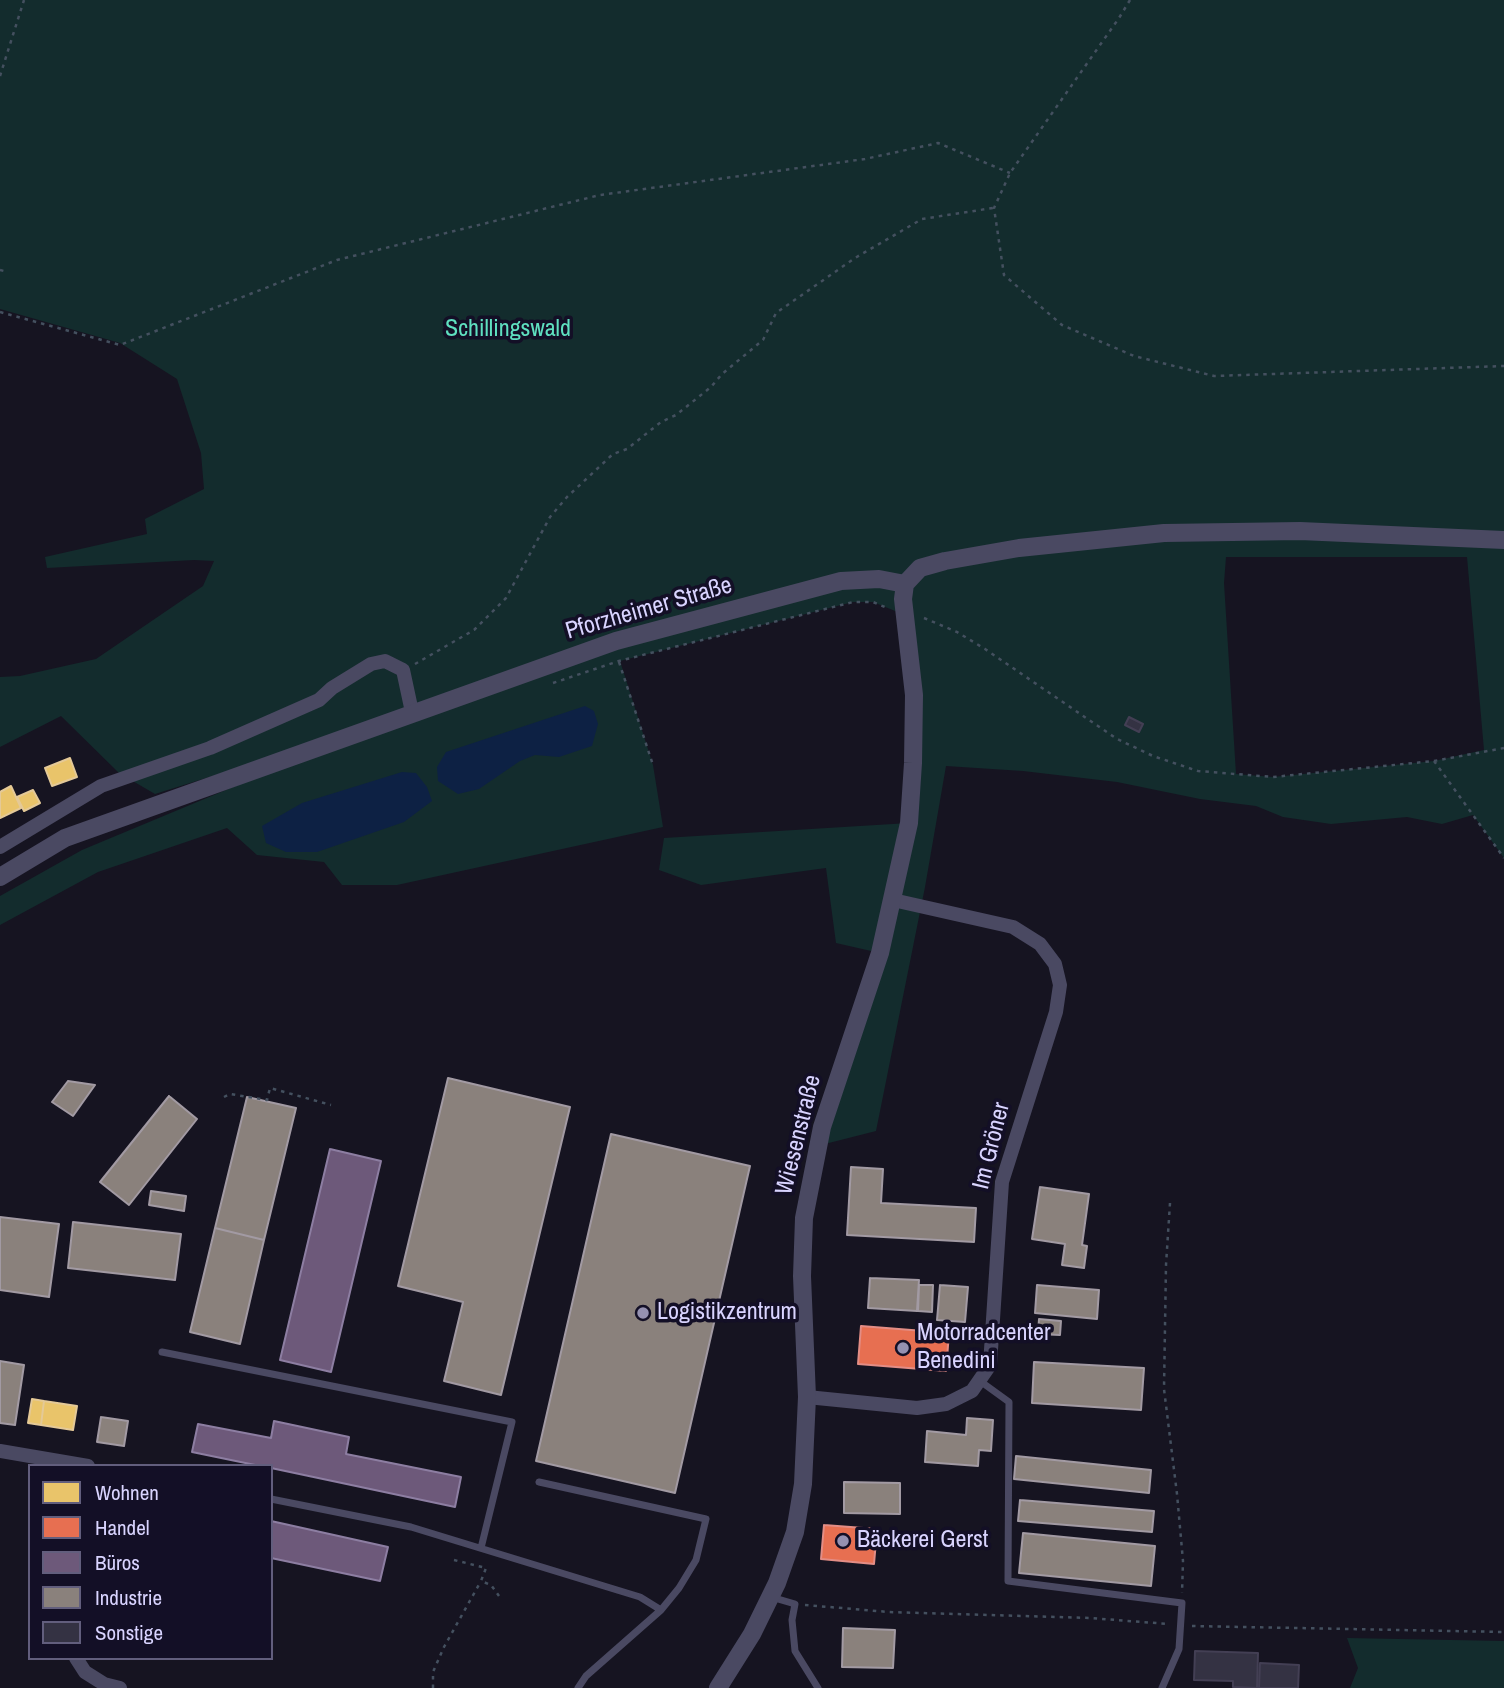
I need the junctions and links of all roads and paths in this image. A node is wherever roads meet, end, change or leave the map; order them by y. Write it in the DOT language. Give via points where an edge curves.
graph roads {
  1 [pos="24,0"];
  2 [pos="1130,0"];
  3 [pos="0,76"];
  4 [pos="1010,173"];
  5 [pos="994,208"];
  6 [pos="0,312"];
  7 [pos="1504,366"];
  8 [pos="1504,540"];
  9 [pos="905,584"];
  10 [pos="905,615"];
  11 [pos="616,641"];
  12 [pos="619,661"];
  13 [pos="403,670"];
  14 [pos="542,687"];
  15 [pos="412,712"];
  16 [pos="1504,748"];
  17 [pos="1434,761"];
  18 [pos="653,765"];
  19 [pos="0,847"];
  20 [pos="1504,858"];
  21 [pos="0,877"];
  22 [pos="893,900"];
  23 [pos="224,1097"];
  24 [pos="331,1105"];
  25 [pos="1170,1203"];
  26 [pos="162,1352"];
  27 [pos="979,1380"];
  28 [pos="807,1397"];
  29 [pos="0,1451"];
  30 [pos="76,1464"];
  31 [pos="539,1482"];
  32 [pos="273,1499"];
  33 [pos="481,1548"];
  34 [pos="454,1560"];
  35 [pos="481,1581"];
  36 [pos="499,1596"];
  37 [pos="771,1597"];
  38 [pos="1182,1603"];
  39 [pos="795,1604"];
  40 [pos="661,1610"];
  41 [pos="1182,1626"];
  42 [pos="1504,1632"];
  43 [pos="77,1660"];
  44 [pos="120,1688"];
  45 [pos="433,1688"];
  46 [pos="578,1688"];
  47 [pos="718,1688"];
  48 [pos="818,1688"];
  49 [pos="1162,1688"];
  1 -- 3 [label="path"];
  2 -- 4 [label="path"];
  4 -- 5 [label="path"];
  4 -- 6 [label="path" via="938,143 865,159 600,195 337,260 120,345"];
  5 -- 7 [label="path" via="1003,275 1062,325 1135,356 1214,376"];
  5 -- 13 [label="path" via="922,219 776,313 762,340 711,387 677,415 613,454 567,497 506,598 474,630"];
  8 -- 9 [label="street" via="1300,531 1164,533 1019,548 945,561 920,568"];
  9 -- 10 [label="street, Wiesenstraße"];
  9 -- 11 [label="street, Pforzheimer Straße" via="879,579 841,581"];
  10 -- 12 [label="path" via="873,602 853,602"];
  10 -- 17 [label="path" via="957,632 1117,739 1198,771 1273,777"];
  10 -- 22 [label="street, Wiesenstraße" via="914,695 914,762 909,823"];
  11 -- 12 [label="path"];
  11 -- 15 [label="street, Pforzheimer Straße"];
  12 -- 14 [label="path"];
  12 -- 18 [label="path"];
  13 -- 15 [label="street"];
  13 -- 19 [label="street" via="385,661 371,664 319,700 210,748 101,786"];
  15 -- 21 [label="street, Pforzheimer Straße" via="65,838"];
  16 -- 17 [label="path"];
  17 -- 20 [label="path"];
  22 -- 27 [label="street, Im Gröner" via="1013,927 1040,944 1055,964 1060,985 1056,1012 1002,1182 990,1365"];
  22 -- 28 [label="street, Wiesenstraße" via="822,1127 804,1218"];
  23 -- 24 [label="path" via="267,1100 270,1088"];
  25 -- 38 [label="path" via="1164,1389 1183,1561"];
  26 -- 33 [label="lane" via="512,1422"];
  27 -- 28 [label="street" via="972,1391 946,1404 917,1408"];
  27 -- 38 [label="lane" via="1009,1402 1008,1581"];
  28 -- 37 [label="street, Wiesenstraße" via="803,1484 795,1532"];
  29 -- 30 [label="street"];
  31 -- 40 [label="lane" via="706,1519 696,1560"];
  32 -- 33 [label="lane" via="411,1527"];
  33 -- 40 [label="lane" via="640,1597"];
  34 -- 35 [label="path" via="486,1568"];
  35 -- 36 [label="path"];
  35 -- 45 [label="path" via="444,1647 433,1672"];
  37 -- 39 [label="lane"];
  37 -- 47 [label="street, Wiesenstraße"];
  38 -- 41 [label="lane"];
  39 -- 41 [label="path"];
  39 -- 48 [label="lane" via="795,1651"];
  40 -- 46 [label="lane"];
  41 -- 42 [label="path"];
  41 -- 49 [label="lane" via="1179,1649"];
  43 -- 44 [label="street" via="85,1672"];
}
